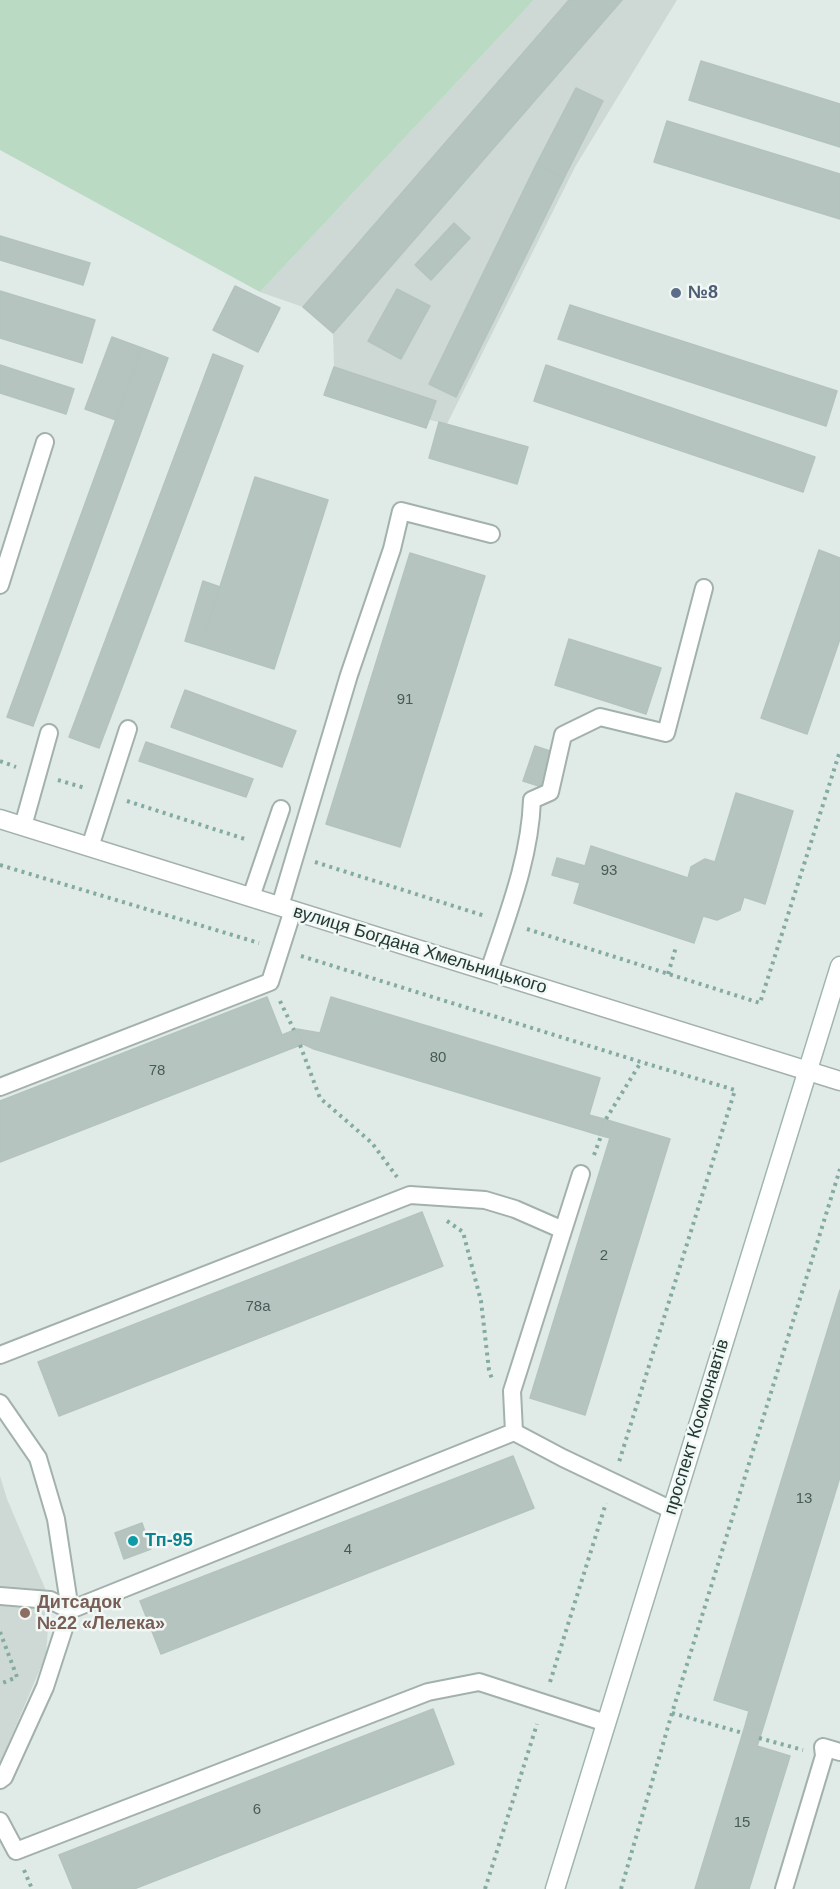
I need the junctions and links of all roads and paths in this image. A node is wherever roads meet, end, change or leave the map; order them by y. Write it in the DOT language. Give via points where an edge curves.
graph roads {
  1 [pos="45,442"];
  2 [pos="491,534"];
  3 [pos="0,585"];
  4 [pos="704,588"];
  5 [pos="128,729"];
  6 [pos="49,734"];
  7 [pos="840,751"];
  8 [pos="0,762"];
  9 [pos="38,773"];
  10 [pos="106,795"];
  11 [pos="281,809"];
  12 [pos="0,819"];
  13 [pos="23,826"];
  14 [pos="90,846"];
  15 [pos="268,847"];
  16 [pos="295,855"];
  17 [pos="0,865"];
  18 [pos="251,897"];
  19 [pos="286,908"];
  20 [pos="505,922"];
  21 [pos="676,947"];
  22 [pos="280,949"];
  23 [pos="840,966"];
  24 [pos="489,971"];
  25 [pos="668,974"];
  26 [pos="270,982"];
  27 [pos="294,1030"];
  28 [pos="300,1046"];
  29 [pos="641,1062"];
  30 [pos="807,1071"];
  31 [pos="840,1081"];
  32 [pos="0,1087"];
  33 [pos="606,1119"];
  34 [pos="601,1136"];
  35 [pos="595,1154"];
  36 [pos="840,1169"];
  37 [pos="581,1174"];
  38 [pos="410,1195"];
  39 [pos="445,1220"];
  40 [pos="563,1230"];
  41 [pos="0,1355"];
  42 [pos="493,1380"];
  43 [pos="0,1403"];
  44 [pos="514,1432"];
  45 [pos="613,1482"];
  46 [pos="672,1510"];
  47 [pos="0,1596"];
  48 [pos="70,1610"];
  49 [pos="0,1632"];
  50 [pos="0,1684"];
  51 [pos="544,1703"];
  52 [pos="672,1713"];
  53 [pos="606,1723"];
  54 [pos="743,1733"];
  55 [pos="759,1738"];
  56 [pos="832,1754"];
  57 [pos="0,1780"];
  58 [pos="0,1821"];
  59 [pos="485,1889"];
  60 [pos="555,1889"];
  61 [pos="621,1889"];
  62 [pos="784,1889"];
  1 -- 3 [label="lane"];
  2 -- 16 [label="lane" via="401,512"];
  4 -- 20 [label="lane" via="666,733 600,717 563,735 550,792 532,800 529,831"];
  5 -- 10 [label="lane"];
  6 -- 9 [label="lane"];
  7 -- 25 [label="path" via="760,1003"];
  8 -- 9 [label="path"];
  9 -- 10 [label="path"];
  9 -- 13 [label="lane"];
  10 -- 14 [label="lane"];
  10 -- 15 [label="path"];
  11 -- 15 [label="lane"];
  12 -- 13 [label="main road, вулиця Богдана Хмельницького"];
  13 -- 14 [label="main road, вулиця Богдана Хмельницького"];
  14 -- 18 [label="main road, вулиця Богдана Хмельницького"];
  15 -- 18 [label="lane"];
  16 -- 19 [label="lane"];
  16 -- 20 [label="path"];
  17 -- 22 [label="path"];
  18 -- 19 [label="main road, вулиця Богдана Хмельницького"];
  19 -- 22 [label="lane"];
  19 -- 24 [label="main road, вулиця Богдана Хмельницького"];
  20 -- 24 [label="lane"];
  20 -- 25 [label="path"];
  21 -- 25 [label="path"];
  22 -- 26 [label="lane"];
  22 -- 29 [label="path"];
  23 -- 30 [label="main road, проспект Космонавтів"];
  24 -- 30 [label="main road, вулиця Богдана Хмельницького"];
  26 -- 27 [label="path"];
  26 -- 32 [label="lane"];
  28 -- 38 [label="path" via="320,1098 372,1143"];
  29 -- 33 [label="path"];
  29 -- 45 [label="path" via="735,1090"];
  30 -- 31 [label="main road, вулиця Богдана Хмельницького"];
  30 -- 46 [label="main road, проспект Космонавтів"];
  34 -- 35 [label="path"];
  36 -- 52 [label="path"];
  37 -- 40 [label="lane"];
  38 -- 40 [label="lane" via="485,1200"];
  38 -- 41 [label="lane"];
  39 -- 42 [label="path" via="463,1232 481,1301"];
  40 -- 44 [label="lane" via="512,1391"];
  43 -- 48 [label="lane" via="38,1458 56,1519"];
  44 -- 45 [label="lane"];
  44 -- 48 [label="lane"];
  45 -- 46 [label="lane"];
  45 -- 51 [label="path"];
  46 -- 53 [label="main road, проспект Космонавтів"];
  47 -- 48 [label="lane" via="50,1600"];
  48 -- 57 [label="lane" via="45,1687"];
  49 -- 50 [label="path" via="17,1677"];
  51 -- 53 [label="lane"];
  51 -- 58 [label="lane" via="479,1682 428,1692 16,1851"];
  51 -- 59 [label="path"];
  52 -- 54 [label="path"];
  52 -- 61 [label="path"];
  53 -- 60 [label="main road, проспект Космонавтів"];
  55 -- 56 [label="path"];
  56 -- 62 [label="lane"];
}
